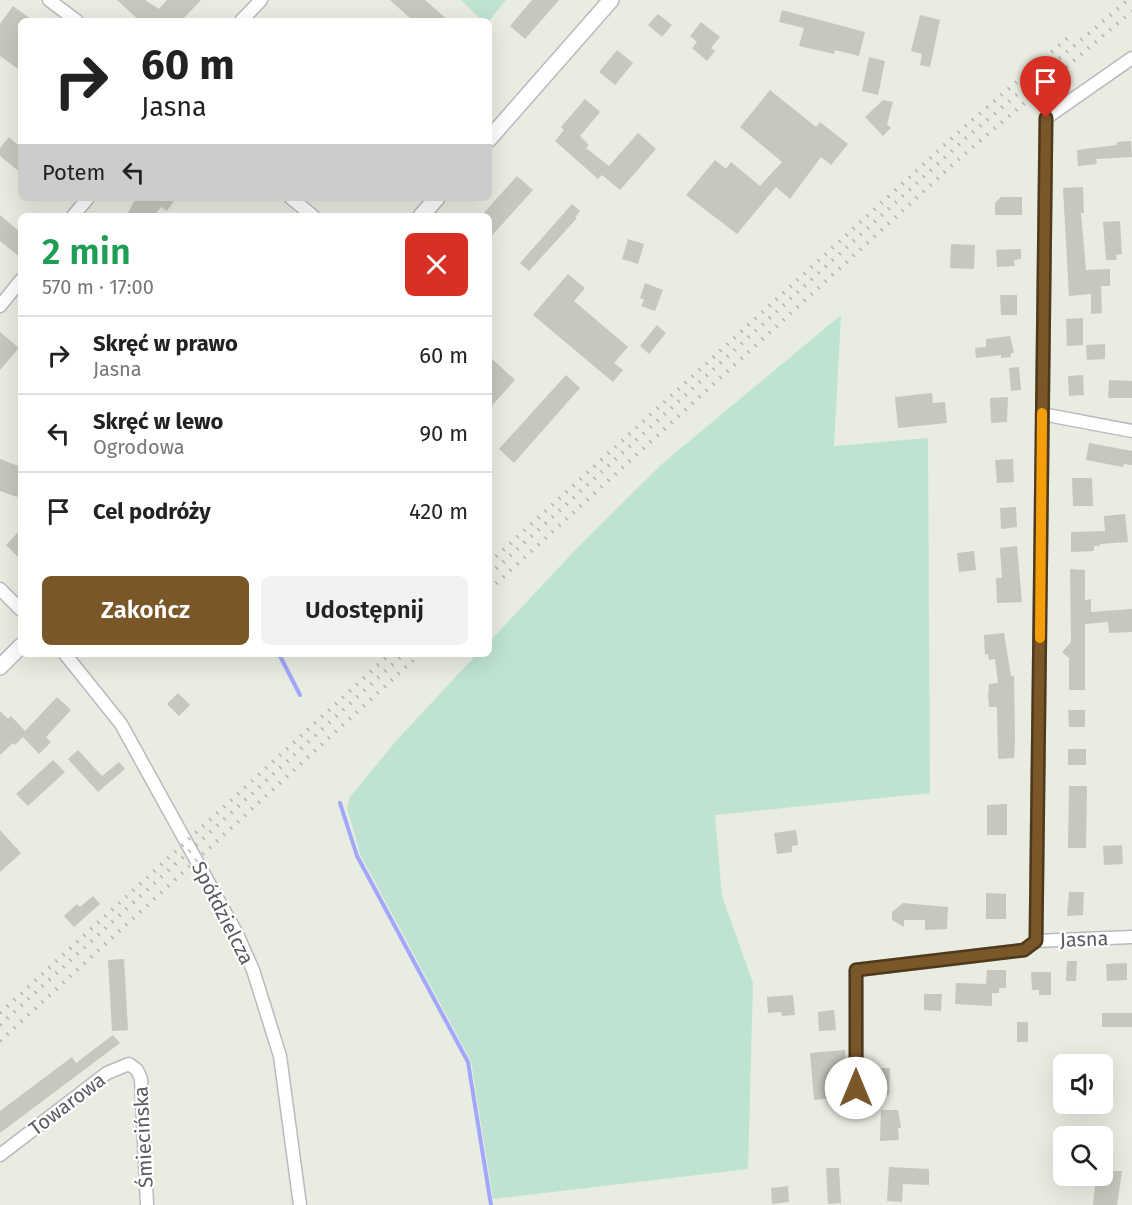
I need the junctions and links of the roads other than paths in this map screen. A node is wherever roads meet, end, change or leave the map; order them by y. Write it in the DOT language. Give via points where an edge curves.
graph roads {
  1 [pos="49,0"];
  2 [pos="261,0"];
  3 [pos="611,0"];
  4 [pos="73,18"];
  5 [pos="244,18"];
  6 [pos="1132,58"];
  7 [pos="492,136"];
  8 [pos="86,201"];
  9 [pos="295,201"];
  10 [pos="434,201"];
  11 [pos="76,213"];
  12 [pos="309,213"];
  13 [pos="424,213"];
  14 [pos="18,284"];
  15 [pos="0,306"];
  16 [pos="1042,414"];
  17 [pos="1132,431"];
  18 [pos="0,589"];
  19 [pos="18,607"];
  20 [pos="18,649"];
  21 [pos="67,657"];
  22 [pos="0,667"];
  23 [pos="1132,937"];
  24 [pos="1036,941"];
  25 [pos="137,1070"];
  26 [pos="856,1109"];
  27 [pos="0,1155"];
  28 [pos="147,1205"];
  29 [pos="300,1205"];
  1 -- 4 [label="street"];
  2 -- 5 [label="street"];
  3 -- 7 [label="street"];
  6 -- 16 [label="street" via="1046,118"];
  8 -- 11 [label="street"];
  9 -- 12 [label="street"];
  10 -- 13 [label="street"];
  14 -- 15 [label="street"];
  16 -- 17 [label="street"];
  16 -- 24 [label="street"];
  18 -- 19 [label="street"];
  20 -- 22 [label="street"];
  21 -- 29 [label="street, Spółdzielcza" via="121,724 253,970 280,1056"];
  23 -- 24 [label="street, Jasna"];
  24 -- 26 [label="street, Jasna" via="1024,950 856,970"];
  25 -- 27 [label="street, Towarowa" via="129,1064 106,1074"];
  25 -- 28 [label="street, Śmiecińska" via="141,1079"];
}
